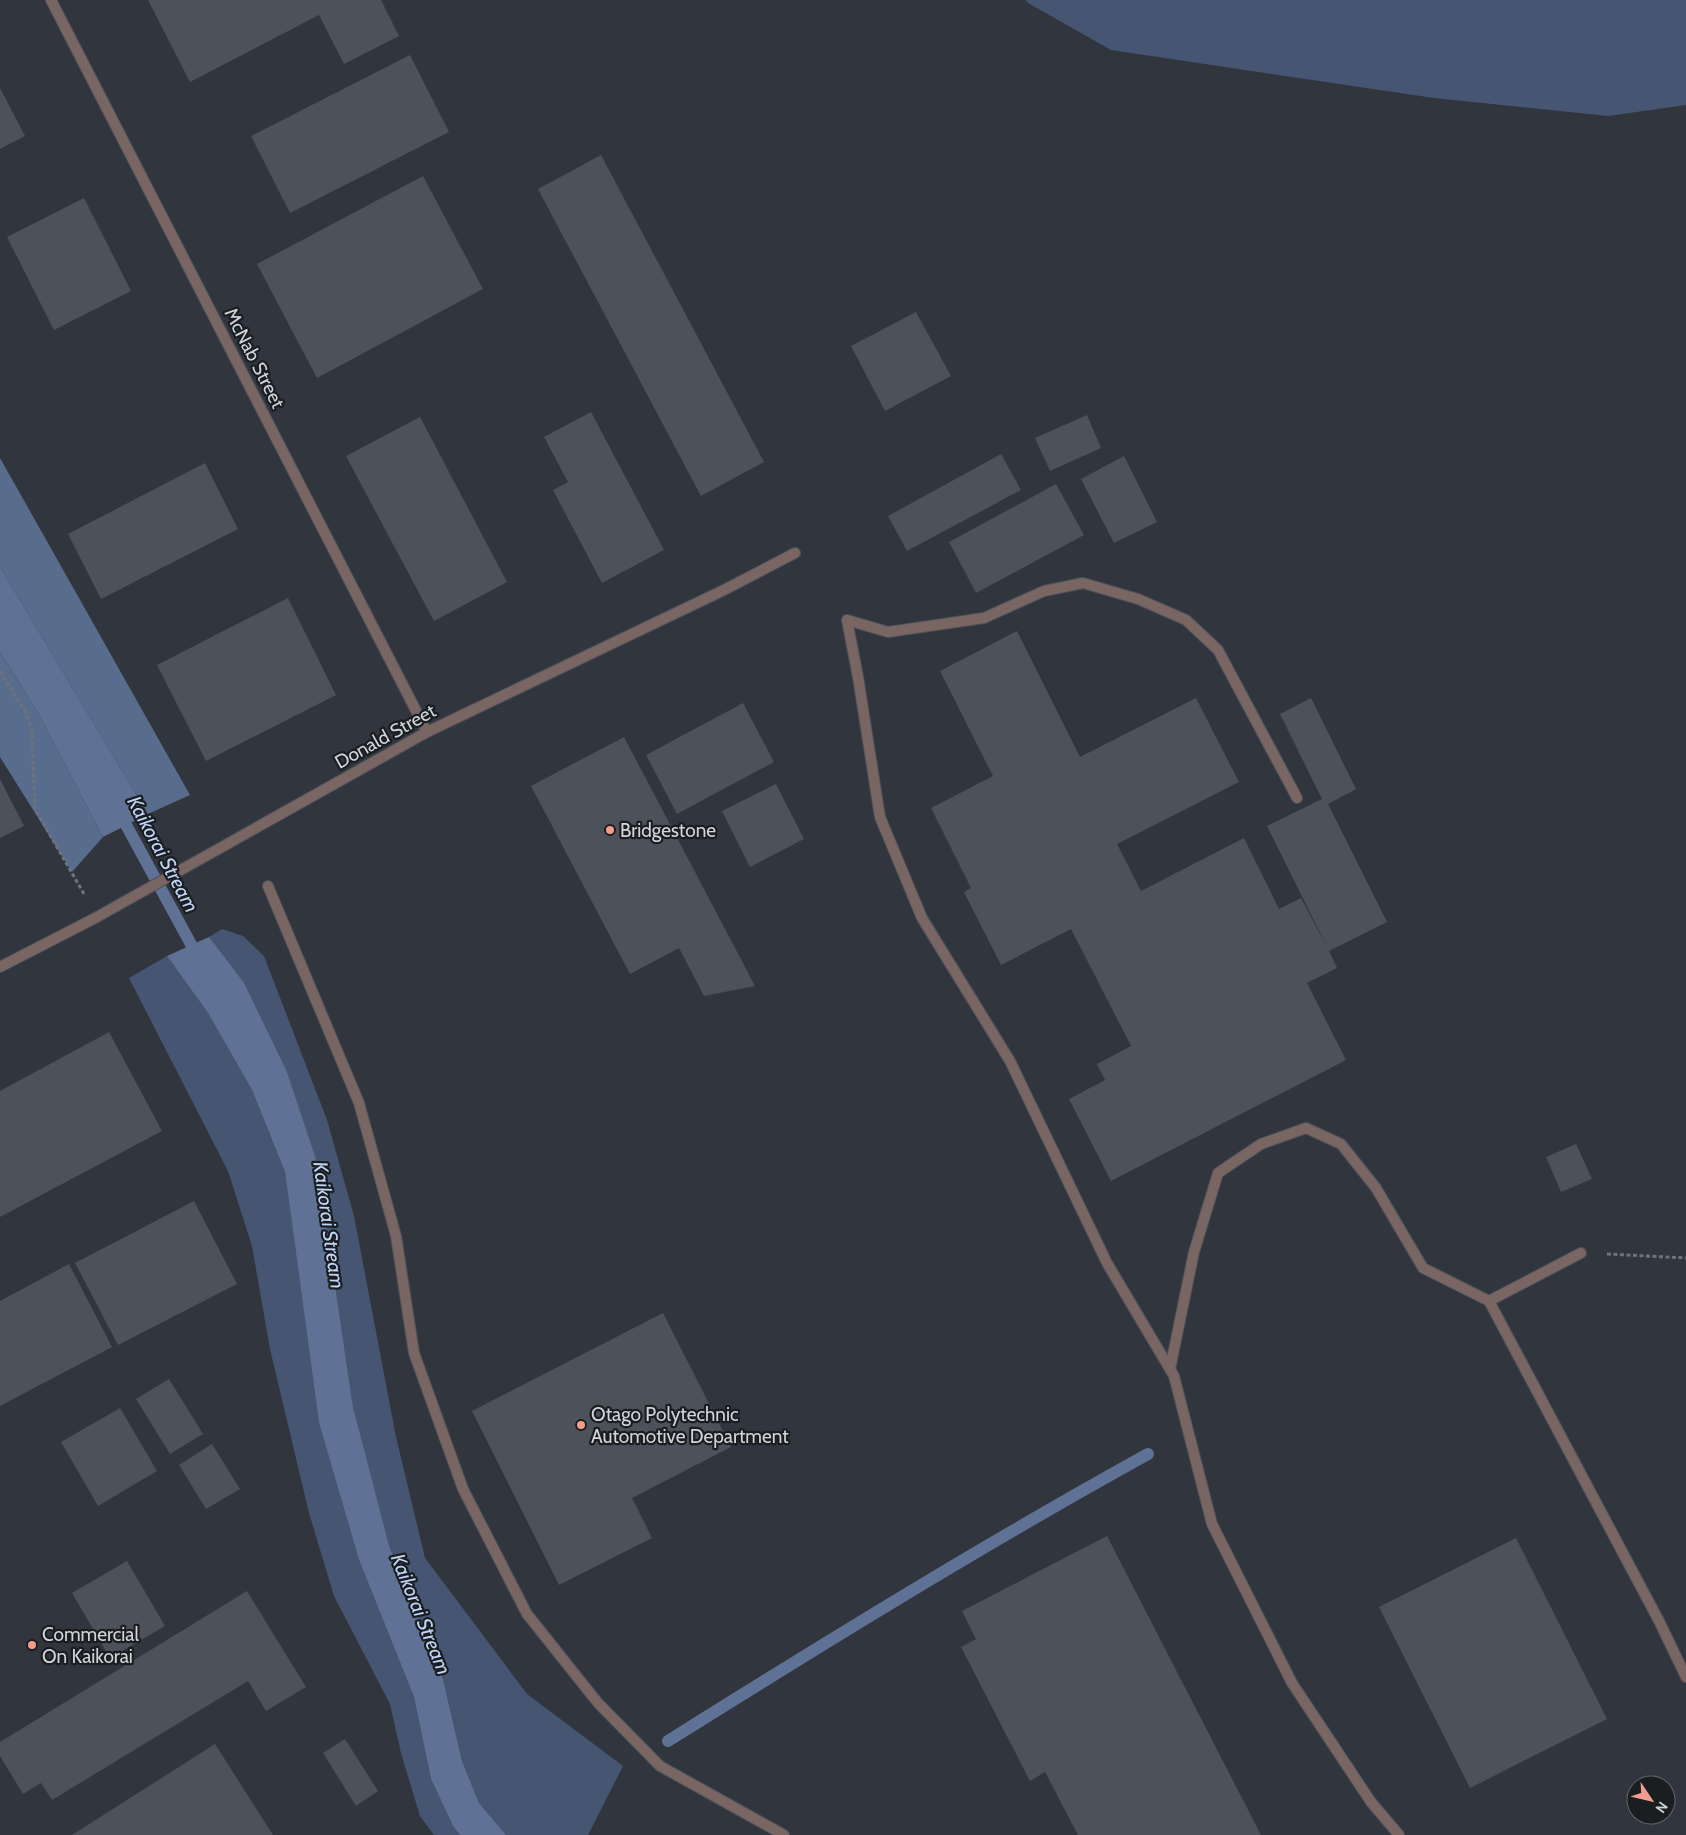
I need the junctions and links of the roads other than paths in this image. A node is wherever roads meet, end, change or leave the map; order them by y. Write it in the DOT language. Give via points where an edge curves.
graph roads {
  1 [pos="51,0"];
  2 [pos="795,553"];
  3 [pos="427,732"];
  4 [pos="1298,798"];
  5 [pos="268,886"];
  6 [pos="0,967"];
  7 [pos="1581,1253"];
  8 [pos="1489,1301"];
  9 [pos="1170,1369"];
  10 [pos="1686,1676"];
  11 [pos="784,1835"];
  12 [pos="1399,1835"];
  1 -- 3 [label="street, McNab Street"];
  2 -- 3 [label="street, Donald Street"];
  3 -- 6 [label="street, Donald Street" via="97,917"];
  4 -- 9 [label="street" via="1218,650 1186,620 1138,599 1083,583 1044,591 984,618 888,632 846,620 880,817 922,918 1010,1061 1107,1263"];
  5 -- 11 [label="street" via="359,1103 396,1236 414,1353 464,1489 527,1614 598,1703 660,1766"];
  7 -- 8 [label="street"];
  8 -- 9 [label="street" via="1424,1268 1376,1188 1341,1144 1306,1128 1261,1144 1218,1172 1194,1252"];
  8 -- 10 [label="street"];
  9 -- 12 [label="street" via="1212,1524 1292,1683 1370,1802"];
}
